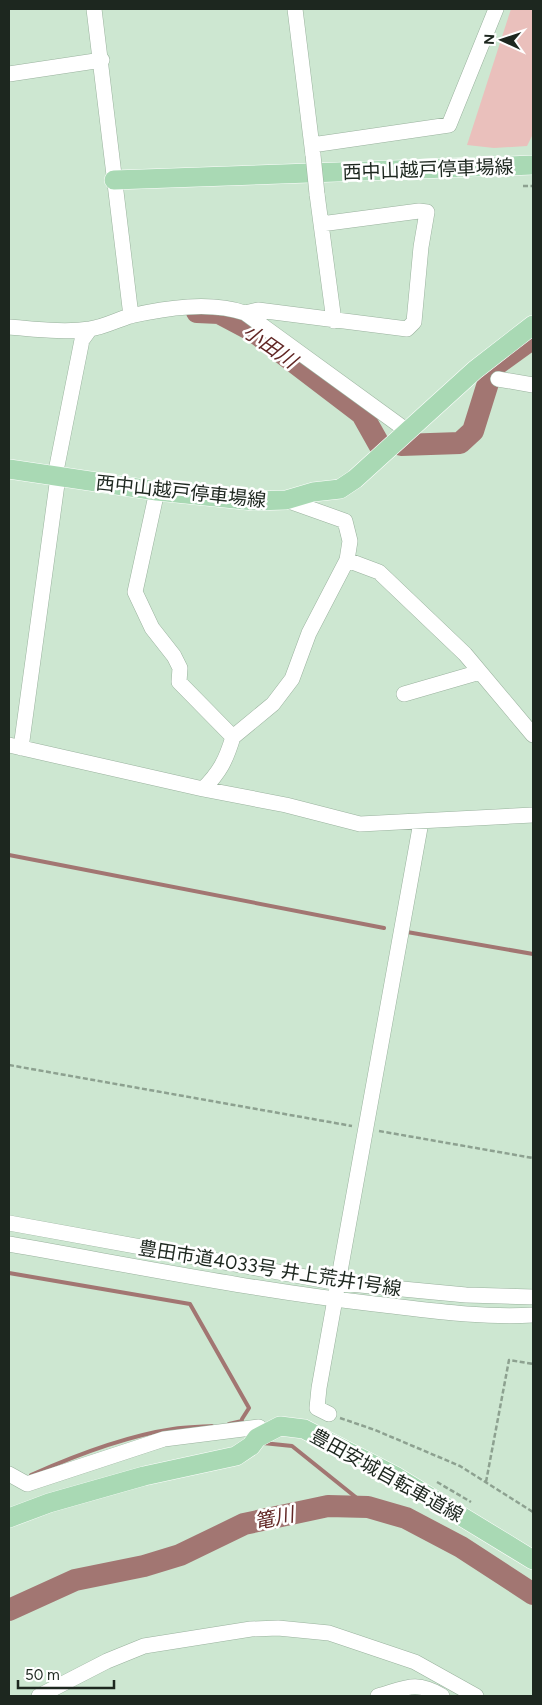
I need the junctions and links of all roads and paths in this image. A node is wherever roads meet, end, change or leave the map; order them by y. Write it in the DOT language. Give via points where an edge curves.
graph roads {
  1 [pos="94,9"];
  2 [pos="295,9"];
  3 [pos="496,9"];
  4 [pos="102,60"];
  5 [pos="9,74"];
  6 [pos="312,150"];
  7 [pos="533,164"];
  8 [pos="114,180"];
  9 [pos="523,186"];
  10 [pos="533,186"];
  11 [pos="321,224"];
  12 [pos="245,312"];
  13 [pos="130,316"];
  14 [pos="334,321"];
  15 [pos="533,325"];
  16 [pos="9,327"];
  17 [pos="90,329"];
  18 [pos="498,379"];
  19 [pos="533,385"];
  20 [pos="406,430"];
  21 [pos="9,469"];
  22 [pos="56,476"];
  23 [pos="157,491"];
  24 [pos="286,500"];
  25 [pos="348,560"];
  26 [pos="480,672"];
  27 [pos="404,694"];
  28 [pos="533,735"];
  29 [pos="233,737"];
  30 [pos="15,746"];
  31 [pos="203,789"];
  32 [pos="533,815"];
  33 [pos="421,822"];
  34 [pos="9,1065"];
  35 [pos="366,1129"];
  36 [pos="533,1158"];
  37 [pos="9,1223"];
  38 [pos="9,1244"];
  39 [pos="339,1283"];
  40 [pos="533,1297"];
  41 [pos="336,1300"];
  42 [pos="533,1315"];
  43 [pos="533,1364"];
  44 [pos="329,1414"];
  45 [pos="259,1427"];
  46 [pos="11,1474"];
  47 [pos="486,1482"];
  48 [pos="533,1512"];
  49 [pos="9,1518"];
  50 [pos="533,1560"];
  51 [pos="385,1695"];
  52 [pos="39,1696"];
  53 [pos="442,1696"];
  54 [pos="476,1696"];
  1 -- 4 [label="street"];
  2 -- 6 [label="street"];
  3 -- 6 [label="street" via="449,125"];
  4 -- 5 [label="street"];
  4 -- 8 [label="street"];
  6 -- 11 [label="street, bridge"];
  7 -- 8 [label="main road, 西中山越戸停車場線"];
  8 -- 13 [label="street"];
  9 -- 10 [label="path"];
  11 -- 14 [label="street"];
  11 -- 14 [label="street" via="427,212 414,322 408,329"];
  12 -- 13 [label="street" via="206,305"];
  12 -- 14 [label="street" via="258,310"];
  12 -- 20 [label="street"];
  13 -- 17 [label="street"];
  15 -- 20 [label="main road, 西中山越戸停車場線"];
  16 -- 17 [label="street"];
  17 -- 22 [label="street" via="82,340"];
  18 -- 19 [label="street"];
  20 -- 24 [label="main road, 西中山越戸停車場線" via="355,479 340,489"];
  21 -- 22 [label="main road, 西中山越戸停車場線"];
  22 -- 23 [label="main road, 西中山越戸停車場線"];
  22 -- 30 [label="street"];
  23 -- 24 [label="main road, 西中山越戸停車場線" via="225,499"];
  23 -- 29 [label="street" via="136,592 152,628 180,668 179,682"];
  24 -- 25 [label="street" via="345,521 350,541"];
  25 -- 26 [label="street" via="379,572"];
  25 -- 29 [label="street" via="309,633 292,679 273,704"];
  26 -- 27 [label="street"];
  26 -- 28 [label="street"];
  29 -- 31 [label="street" via="218,774"];
  30 -- 31 [label="street"];
  31 -- 33 [label="street" via="360,824"];
  32 -- 33 [label="street"];
  33 -- 35 [label="street"];
  34 -- 35 [label="path"];
  35 -- 36 [label="path"];
  35 -- 39 [label="street"];
  37 -- 39 [label="street, 豊田市道4033号 井上荒井1号線"];
  38 -- 41 [label="street, 豊田市道4033号 井上荒井1号線"];
  39 -- 40 [label="street, 豊田市道4033号 井上荒井1号線" via="466,1296"];
  39 -- 41 [label="street"];
  41 -- 42 [label="street, 豊田市道4033号 井上荒井1号線" via="502,1317"];
  41 -- 44 [label="street" via="317,1408"];
  43 -- 47 [label="path" via="509,1360"];
  44 -- 47 [label="path" via="460,1466"];
  45 -- 46 [label="street" via="164,1439 27,1484"];
  47 -- 48 [label="path"];
  49 -- 50 [label="main road, 豊田安城自転車道線" via="144,1476 236,1456 257,1438 280,1426 304,1429 397,1477"];
  51 -- 53 [label="street" via="419,1686"];
  52 -- 54 [label="street" via="144,1646 251,1629 278,1628 329,1633 415,1662"];
}
